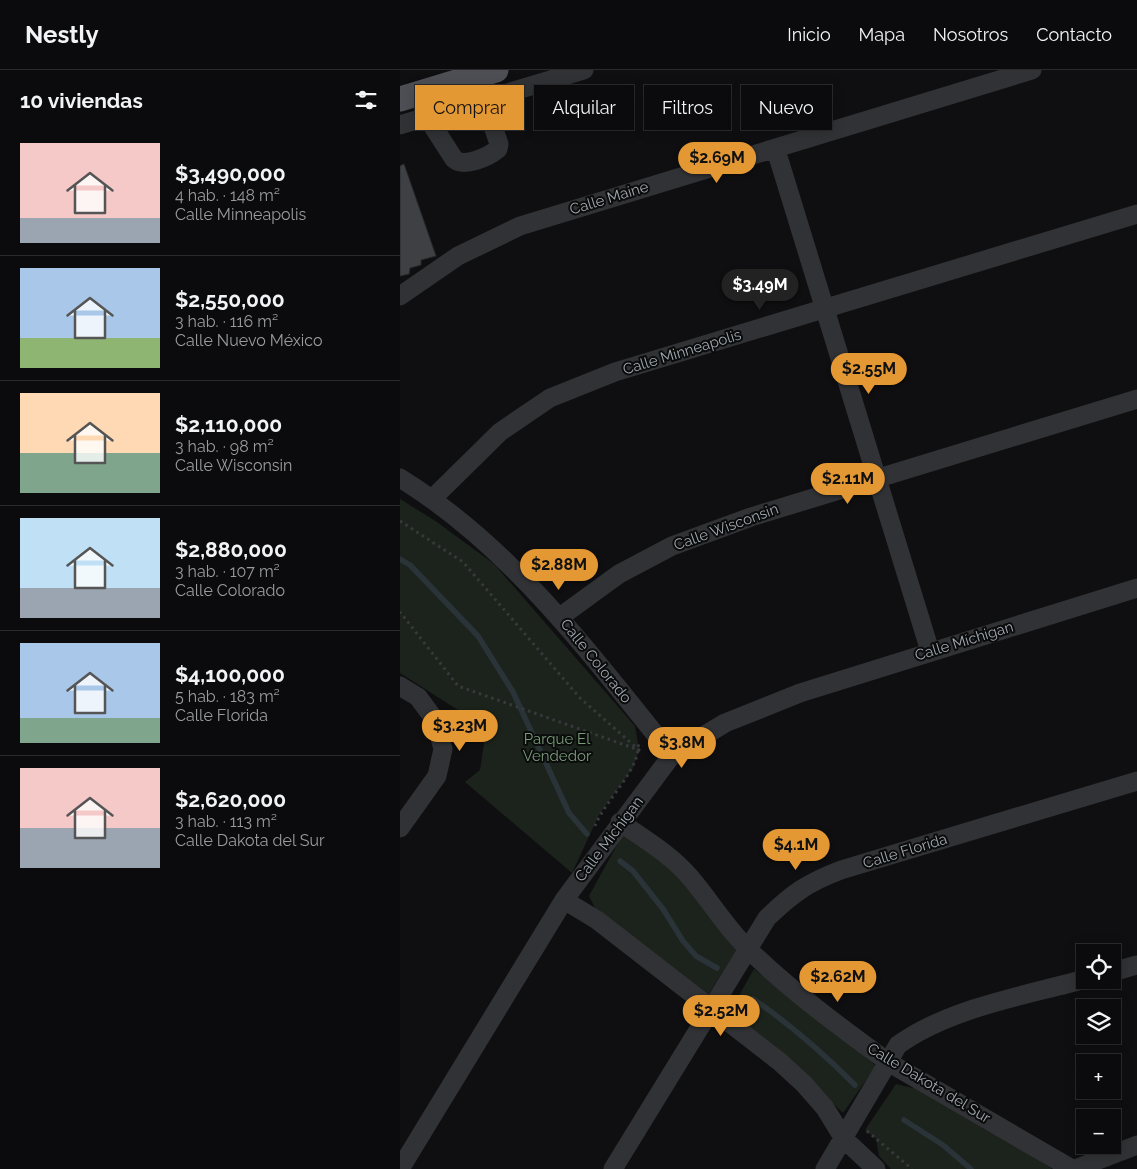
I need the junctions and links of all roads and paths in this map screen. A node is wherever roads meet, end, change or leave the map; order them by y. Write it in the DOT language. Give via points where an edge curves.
graph roads {
  1 [pos="496,70"];
  2 [pos="584,70"];
  3 [pos="1032,70"];
  4 [pos="524,88"];
  5 [pos="400,99"];
  6 [pos="415,121"];
  7 [pos="400,125"];
  8 [pos="435,130"];
  9 [pos="494,130"];
  10 [pos="776,150"];
  11 [pos="1137,214"];
  12 [pos="400,296"];
  13 [pos="825,308"];
  14 [pos="1137,399"];
  15 [pos="400,478"];
  16 [pos="877,478"];
  17 [pos="433,498"];
  18 [pos="400,521"];
  19 [pos="1137,588"];
  20 [pos="400,612"];
  21 [pos="560,617"];
  22 [pos="930,651"];
  23 [pos="400,686"];
  24 [pos="636,734"];
  25 [pos="639,750"];
  26 [pos="672,755"];
  27 [pos="1137,782"];
  28 [pos="620,822"];
  29 [pos="400,828"];
  30 [pos="593,833"];
  31 [pos="564,900"];
  32 [pos="749,950"];
  33 [pos="1137,965"];
  34 [pos="1121,969"];
  35 [pos="1076,982"];
  36 [pos="713,1008"];
  37 [pos="888,1062"];
  38 [pos="854,1122"];
  39 [pos="844,1139"];
  40 [pos="1137,1145"];
  41 [pos="400,1169"];
  42 [pos="612,1169"];
  43 [pos="825,1169"];
  44 [pos="876,1169"];
  45 [pos="912,1169"];
  46 [pos="1074,1169"];
  1 -- 5 [label="main road"];
  2 -- 4 [label="street"];
  3 -- 10 [label="street, Calle Maine"];
  6 -- 7 [label="street"];
  8 -- 9 [label="street" via="458,163 498,149"];
  10 -- 12 [label="street, Calle Maine" via="520,226 458,256"];
  10 -- 13 [label="street"];
  11 -- 13 [label="street, Calle Minneapolis"];
  13 -- 16 [label="street"];
  13 -- 17 [label="street, Calle Minneapolis" via="616,372 550,398 500,432"];
  14 -- 16 [label="street, Calle Wisconsin"];
  15 -- 17 [label="street, Calle Colorado"];
  16 -- 21 [label="street, Calle Wisconsin" via="751,517 672,546 619,574"];
  16 -- 22 [label="street"];
  17 -- 21 [label="street, Calle Colorado" via="500,554"];
  18 -- 25 [label="path" via="463,562 580,698"];
  19 -- 22 [label="street, Calle Míchigan"];
  20 -- 25 [label="path" via="458,686"];
  21 -- 26 [label="street, Calle Colorado"];
  22 -- 26 [label="street, Calle Míchigan" via="800,693 733,720"];
  23 -- 29 [label="street" via="418,697 435,720 443,749 437,776"];
  24 -- 25 [label="path"];
  25 -- 30 [label="path" via="633,768 608,801"];
  26 -- 28 [label="street, Calle Míchigan"];
  27 -- 32 [label="street, Calle Florida" via="810,882 767,918"];
  28 -- 31 [label="street, Calle Míchigan"];
  28 -- 32 [label="street, Calle Dakota del Sur" via="690,876 726,926"];
  31 -- 36 [label="street" via="597,920"];
  31 -- 41 [label="street, Calle Míchigan"];
  32 -- 36 [label="street, Calle Florida"];
  32 -- 37 [label="street, Calle Dakota del Sur" via="804,998"];
  33 -- 34 [label="street"];
  35 -- 37 [label="street" via="945,1018 898,1045"];
  36 -- 39 [label="street" via="804,1084 825,1108"];
  36 -- 42 [label="street, Calle Florida"];
  37 -- 38 [label="street"];
  37 -- 46 [label="street, Calle Dakota del Sur"];
  38 -- 39 [label="street"];
  38 -- 45 [label="path"];
  39 -- 43 [label="street"];
  39 -- 44 [label="street"];
  40 -- 46 [label="street"];
}
